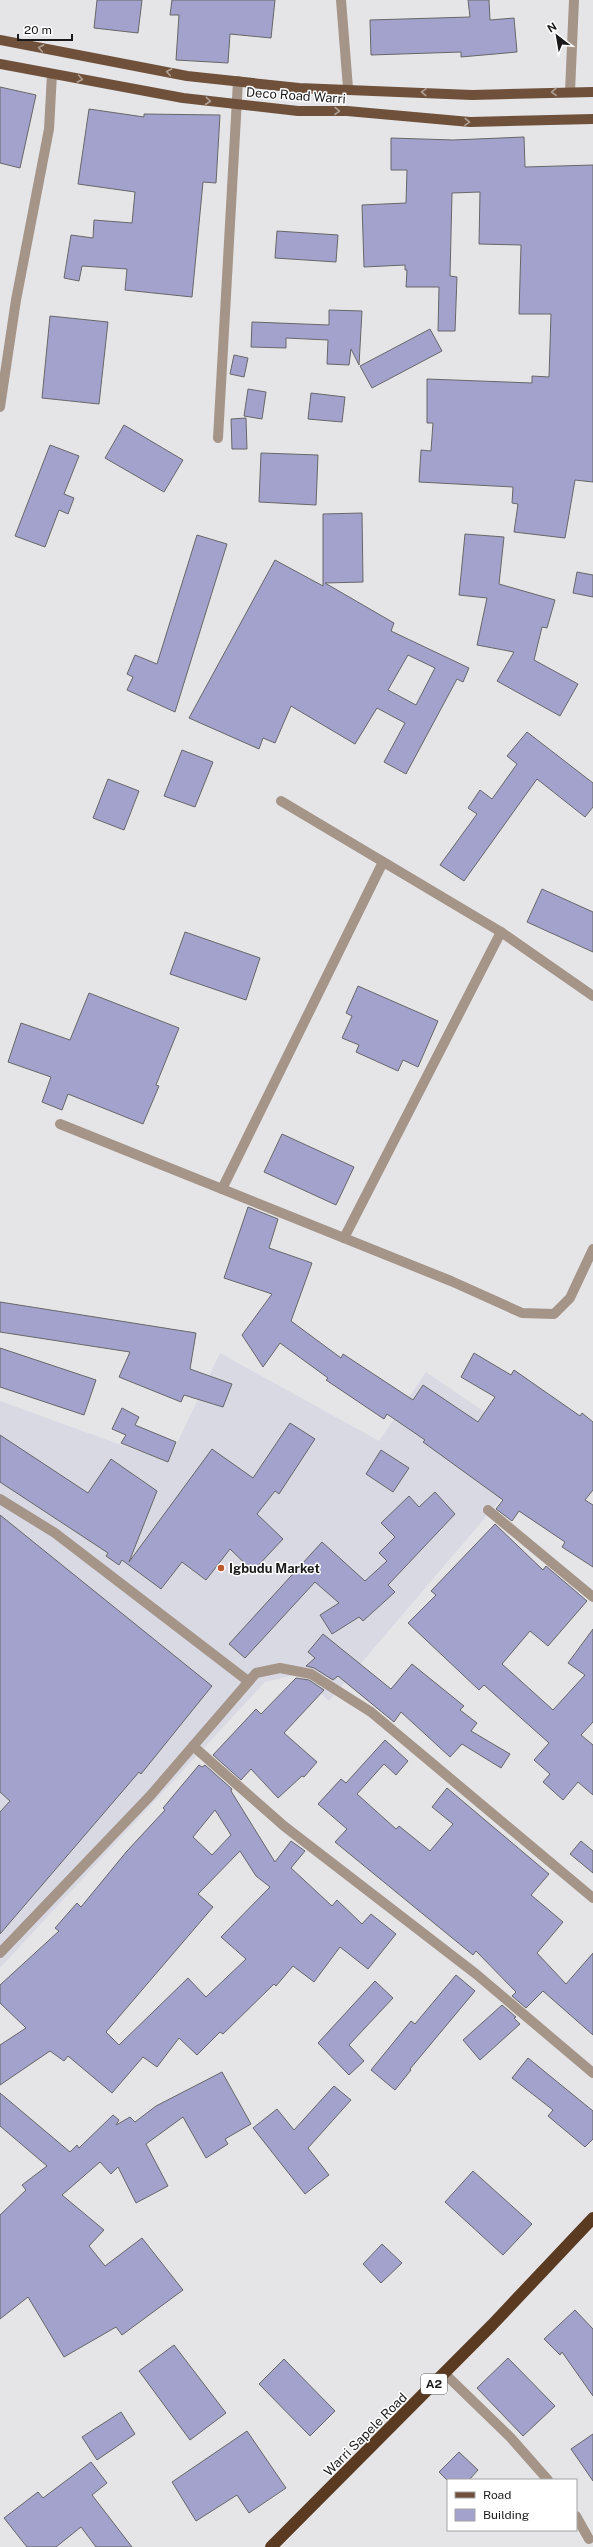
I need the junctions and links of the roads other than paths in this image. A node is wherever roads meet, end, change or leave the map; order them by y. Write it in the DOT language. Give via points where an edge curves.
graph roads {
  1 [pos="341,0"];
  2 [pos="574,0"];
  3 [pos="0,40"];
  4 [pos="0,64"];
  5 [pos="52,74"];
  6 [pos="238,81"];
  7 [pos="348,88"];
  8 [pos="570,92"];
  9 [pos="593,92"];
  10 [pos="235,104"];
  11 [pos="593,119"];
  12 [pos="0,408"];
  13 [pos="218,438"];
  14 [pos="281,801"];
  15 [pos="383,862"];
  16 [pos="501,932"];
  17 [pos="593,996"];
  18 [pos="60,1124"];
  19 [pos="222,1189"];
  20 [pos="344,1238"];
  21 [pos="593,1249"];
  22 [pos="0,1499"];
  23 [pos="488,1510"];
  24 [pos="593,1597"];
  25 [pos="248,1681"];
  26 [pos="193,1746"];
  27 [pos="593,1898"];
  28 [pos="0,1953"];
  29 [pos="593,2073"];
  30 [pos="593,2218"];
  31 [pos="444,2373"];
  32 [pos="547,2479"];
  33 [pos="577,2518"];
  34 [pos="589,2539"];
  35 [pos="271,2547"];
  1 -- 7 [label="street"];
  2 -- 8 [label="street"];
  6 -- 3 [label="main road, Deco Road Warri, one-way" via="187,76"];
  4 -- 5 [label="main road, Deco Road Warri"];
  5 -- 10 [label="main road, Deco Road Warri, one-way" via="183,98"];
  5 -- 12 [label="street" via="49,129 16,300"];
  6 -- 7 [label="main road, Deco Road Warri" via="299,88"];
  6 -- 10 [label="street"];
  8 -- 7 [label="main road, Deco Road Warri, one-way" via="472,95"];
  8 -- 9 [label="main road, Deco Road Warri"];
  10 -- 11 [label="main road, Deco Road Warri, one-way" via="298,111 347,111 470,122"];
  10 -- 13 [label="street"];
  14 -- 15 [label="street"];
  15 -- 16 [label="street"];
  15 -- 19 [label="street"];
  16 -- 17 [label="street"];
  16 -- 20 [label="street"];
  18 -- 19 [label="street"];
  19 -- 20 [label="street"];
  20 -- 21 [label="street" via="522,1313 538,1314 554,1314 570,1298"];
  22 -- 25 [label="street" via="55,1533"];
  23 -- 24 [label="street"];
  25 -- 26 [label="street"];
  25 -- 27 [label="street" via="256,1673 280,1668 311,1674 318,1678 371,1712"];
  26 -- 28 [label="street" via="150,1796"];
  26 -- 29 [label="street" via="284,1826 476,1974"];
  30 -- 31 [label="highway, Warri Sapele Road / A2"];
  31 -- 32 [label="street" via="511,2438"];
  31 -- 35 [label="highway, Warri Sapele Road / A2"];
  33 -- 34 [label="street"];
}
